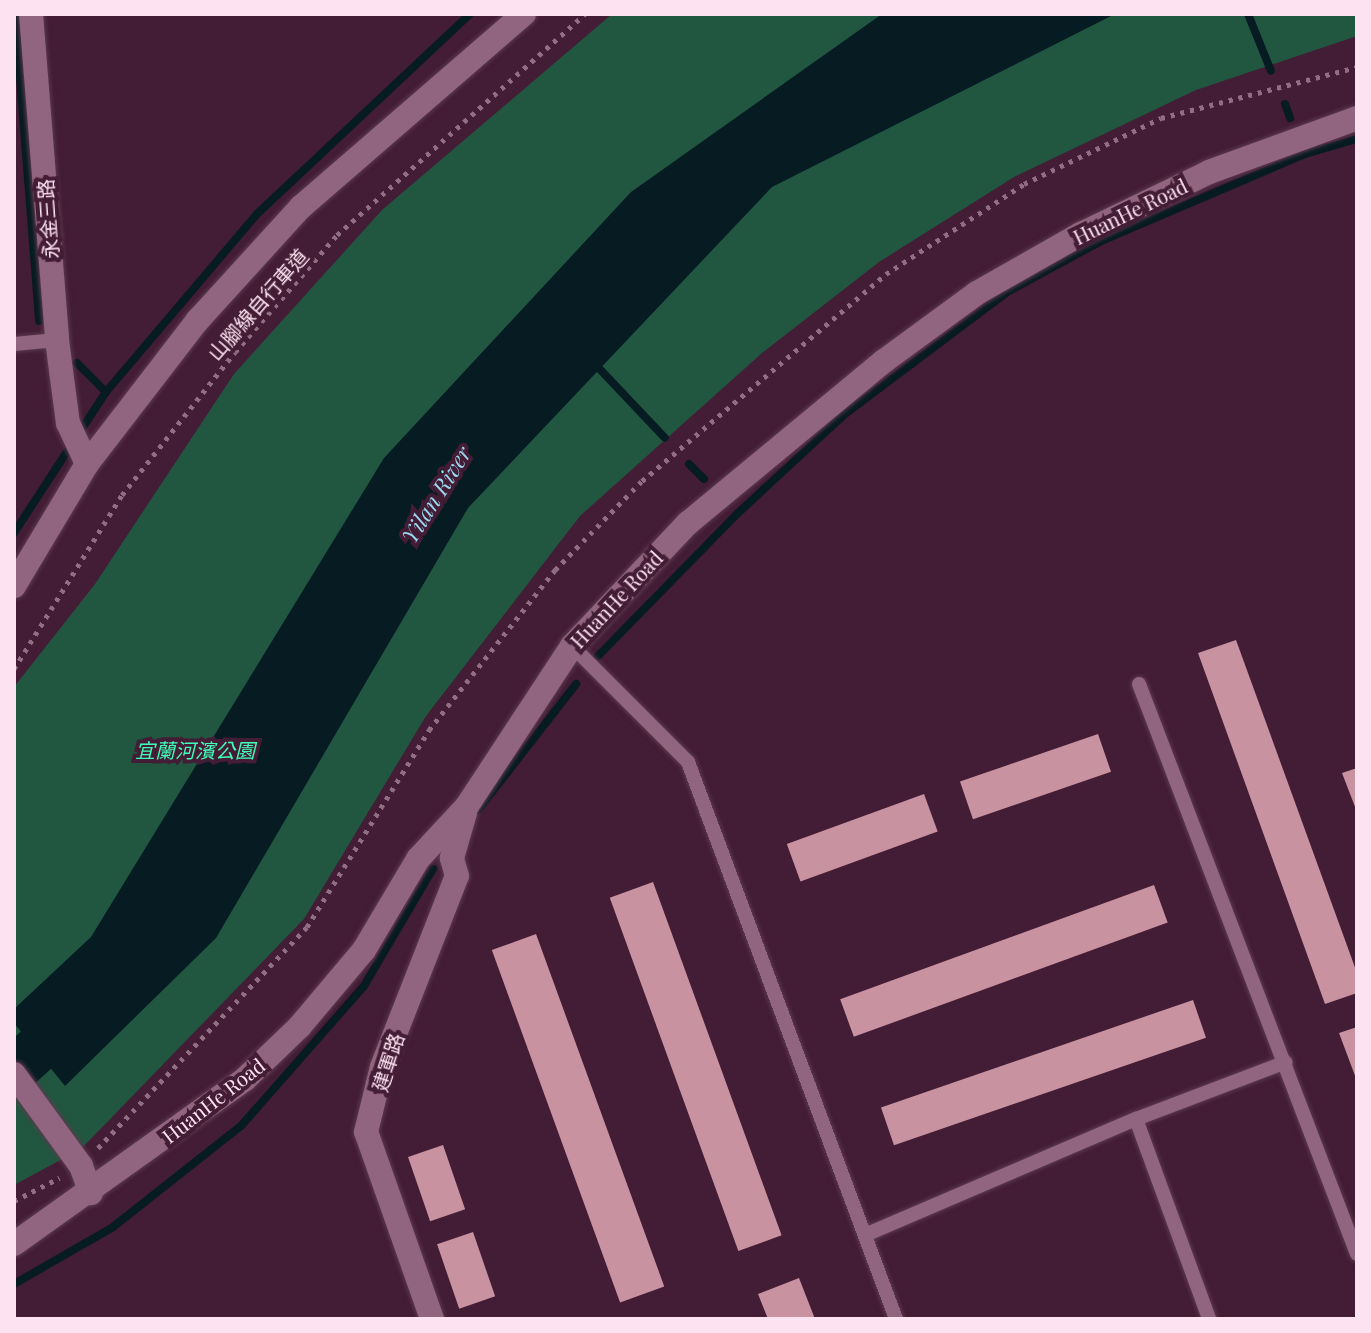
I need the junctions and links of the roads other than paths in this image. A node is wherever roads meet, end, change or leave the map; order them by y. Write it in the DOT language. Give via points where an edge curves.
graph roads {
  1 [pos="31,14"];
  2 [pos="524,14"];
  3 [pos="1357,118"];
  4 [pos="57,340"];
  5 [pos="14,344"];
  6 [pos="87,464"];
  7 [pos="14,586"];
  8 [pos="572,646"];
  9 [pos="1139,684"];
  10 [pos="467,806"];
  11 [pos="1286,1062"];
  12 [pos="14,1074"];
  13 [pos="1136,1119"];
  14 [pos="91,1193"];
  15 [pos="865,1235"];
  16 [pos="14,1244"];
  17 [pos="1357,1254"];
  18 [pos="432,1319"];
  19 [pos="896,1319"];
  20 [pos="1209,1319"];
  1 -- 4 [label="street, 永金三路"];
  2 -- 6 [label="street" via="301,207 198,320"];
  3 -- 8 [label="street, HuanHe Road" via="1209,172 1081,234 977,293 884,361 688,523"];
  4 -- 5 [label="lane"];
  4 -- 6 [label="street, 永金三路" via="68,423"];
  6 -- 7 [label="street"];
  8 -- 10 [label="street, HuanHe Road"];
  8 -- 15 [label="lane" via="688,762"];
  9 -- 11 [label="lane"];
  10 -- 14 [label="street, HuanHe Road" via="418,859 364,950 300,1026 245,1079"];
  10 -- 18 [label="street, 建軍路" via="452,858 457,876 382,1067 366,1132"];
  11 -- 13 [label="lane"];
  11 -- 17 [label="lane"];
  12 -- 14 [label="street" via="81,1166"];
  13 -- 15 [label="lane"];
  13 -- 20 [label="lane"];
  14 -- 16 [label="street, HuanHe Road"];
  15 -- 19 [label="lane"];
}
